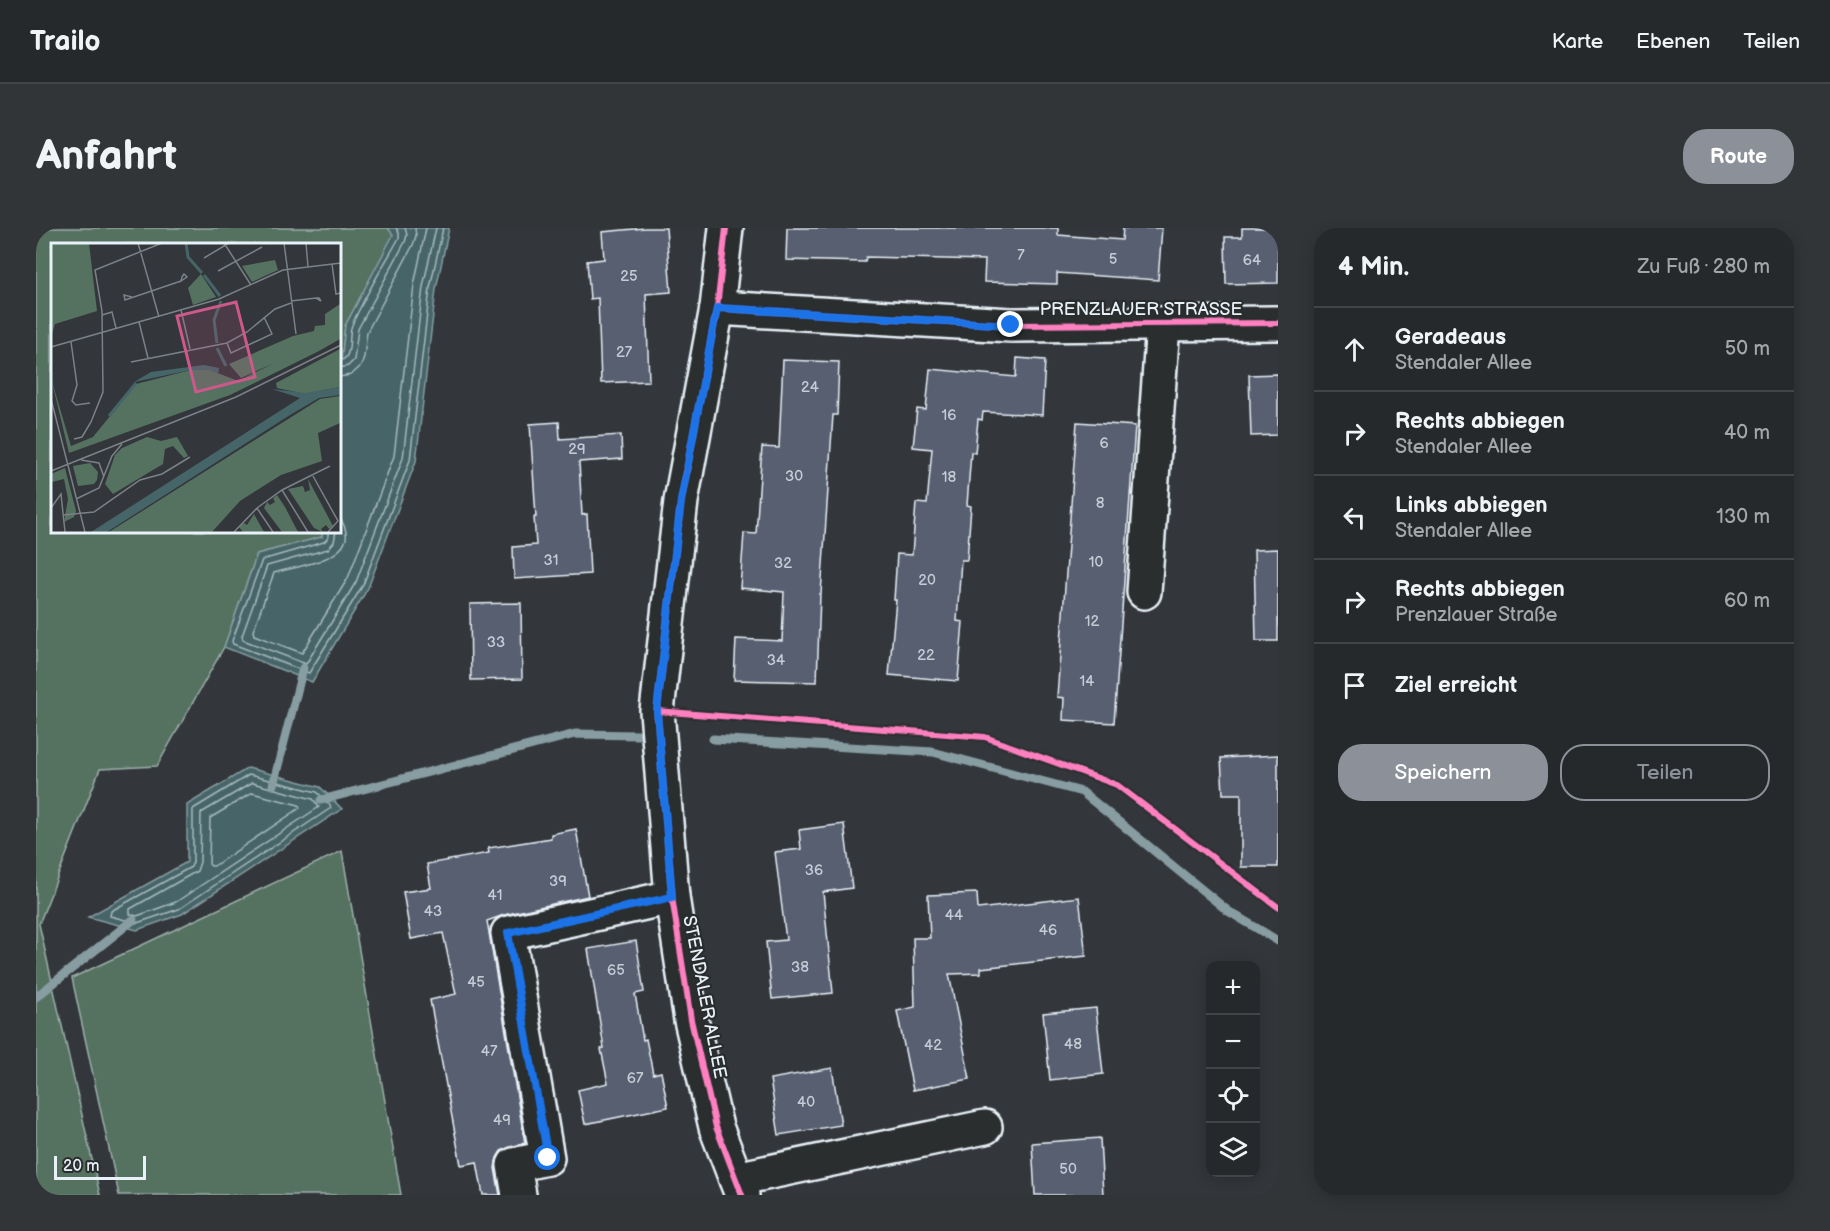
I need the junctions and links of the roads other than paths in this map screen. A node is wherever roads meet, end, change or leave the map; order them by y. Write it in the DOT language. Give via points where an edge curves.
graph roads {
  1 [pos="726,228"];
  2 [pos="717,308"];
  3 [pos="1278,323"];
  4 [pos="1163,324"];
  5 [pos="1144,592"];
  6 [pos="672,897"];
  7 [pos="985,1128"];
  8 [pos="739,1187"];
  9 [pos="519,1195"];
  1 -- 2 [label="street, STENDALER ALLEE"];
  2 -- 4 [label="street, PRENZLAUER STRASSE" via="1011,325"];
  2 -- 6 [label="street, STENDALER ALLEE" via="681,501 657,711"];
  3 -- 4 [label="street, PRENZLAUER STRASSE"];
  4 -- 5 [label="street"];
  6 -- 8 [label="street, STENDALER ALLEE" via="691,1020 716,1127"];
  6 -- 9 [label="street, STENDALER ALLEE" via="508,933 548,1158 514,1165"];
  7 -- 8 [label="street"];
}
